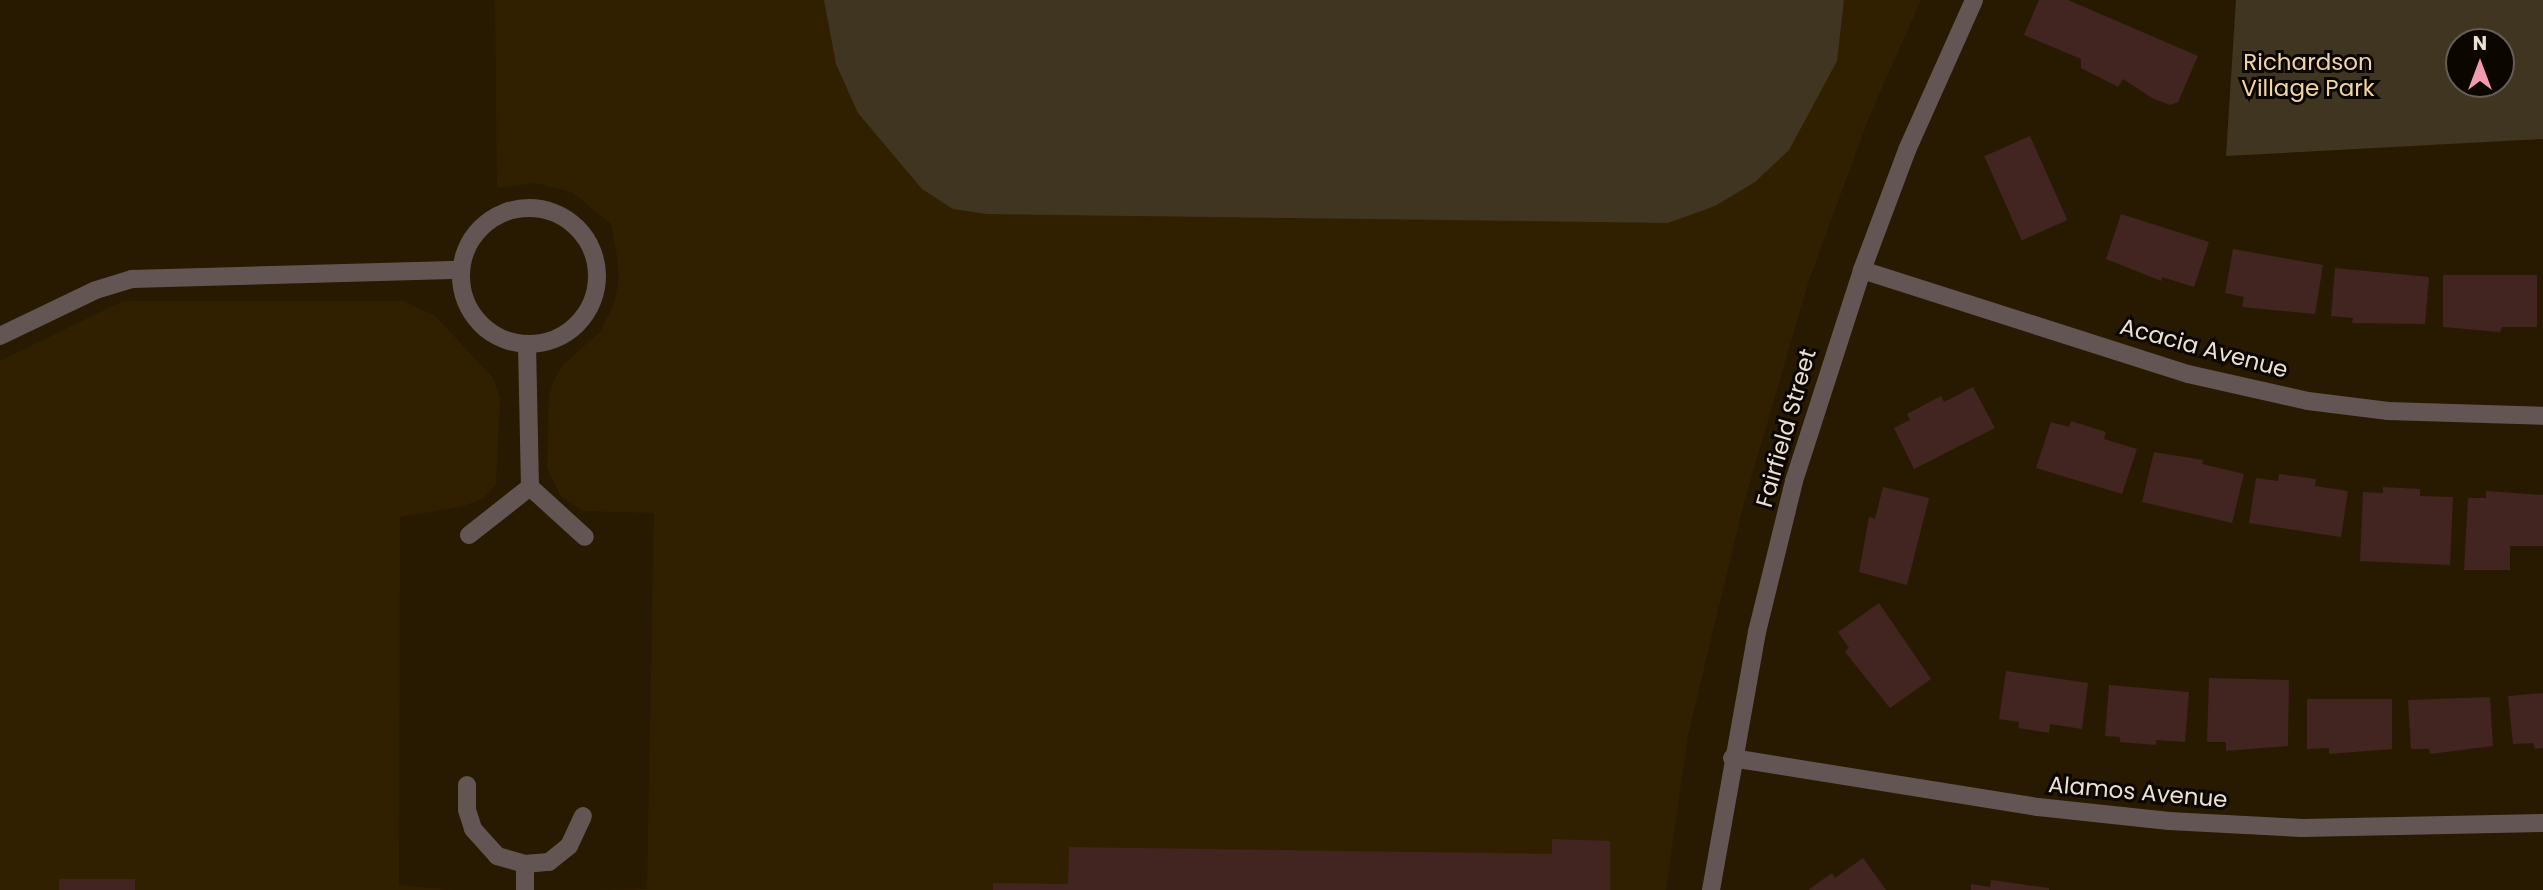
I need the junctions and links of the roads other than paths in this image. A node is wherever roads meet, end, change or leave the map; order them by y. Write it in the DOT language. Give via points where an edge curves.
graph roads {
  1 [pos="1974,0"];
  2 [pos="461,270"];
  3 [pos="1862,270"];
  4 [pos="0,336"];
  5 [pos="527,344"];
  6 [pos="2543,416"];
  7 [pos="530,488"];
  8 [pos="469,535"];
  9 [pos="586,537"];
  10 [pos="1732,758"];
  11 [pos="467,785"];
  12 [pos="583,816"];
  13 [pos="2543,823"];
  14 [pos="525,864"];
  15 [pos="525,890"];
  16 [pos="1711,890"];
  1 -- 3 [label="street, Fairfield Street" via="1907,150"];
  2 -- 4 [label="street" via="132,279 96,290"];
  2 -- 5 [label="street" via="464,297 476,318 493,334"];
  2 -- 5 [label="street" via="478,231 508,211 543,209 565,218 583,234 597,267 593,302 572,330 551,341"];
  3 -- 6 [label="street, Acacia Avenue" via="2188,374 2308,401 2388,411"];
  3 -- 10 [label="street, Fairfield Street" via="1794,481"];
  5 -- 7 [label="street"];
  7 -- 8 [label="street"];
  7 -- 9 [label="street"];
  10 -- 13 [label="street, Alamos Avenue" via="2038,807 2169,821 2434,829"];
  10 -- 16 [label="street, Fairfield Street"];
  11 -- 14 [label="street" via="473,829 497,856"];
  12 -- 14 [label="street" via="569,846 550,862"];
  14 -- 15 [label="street"];
}
